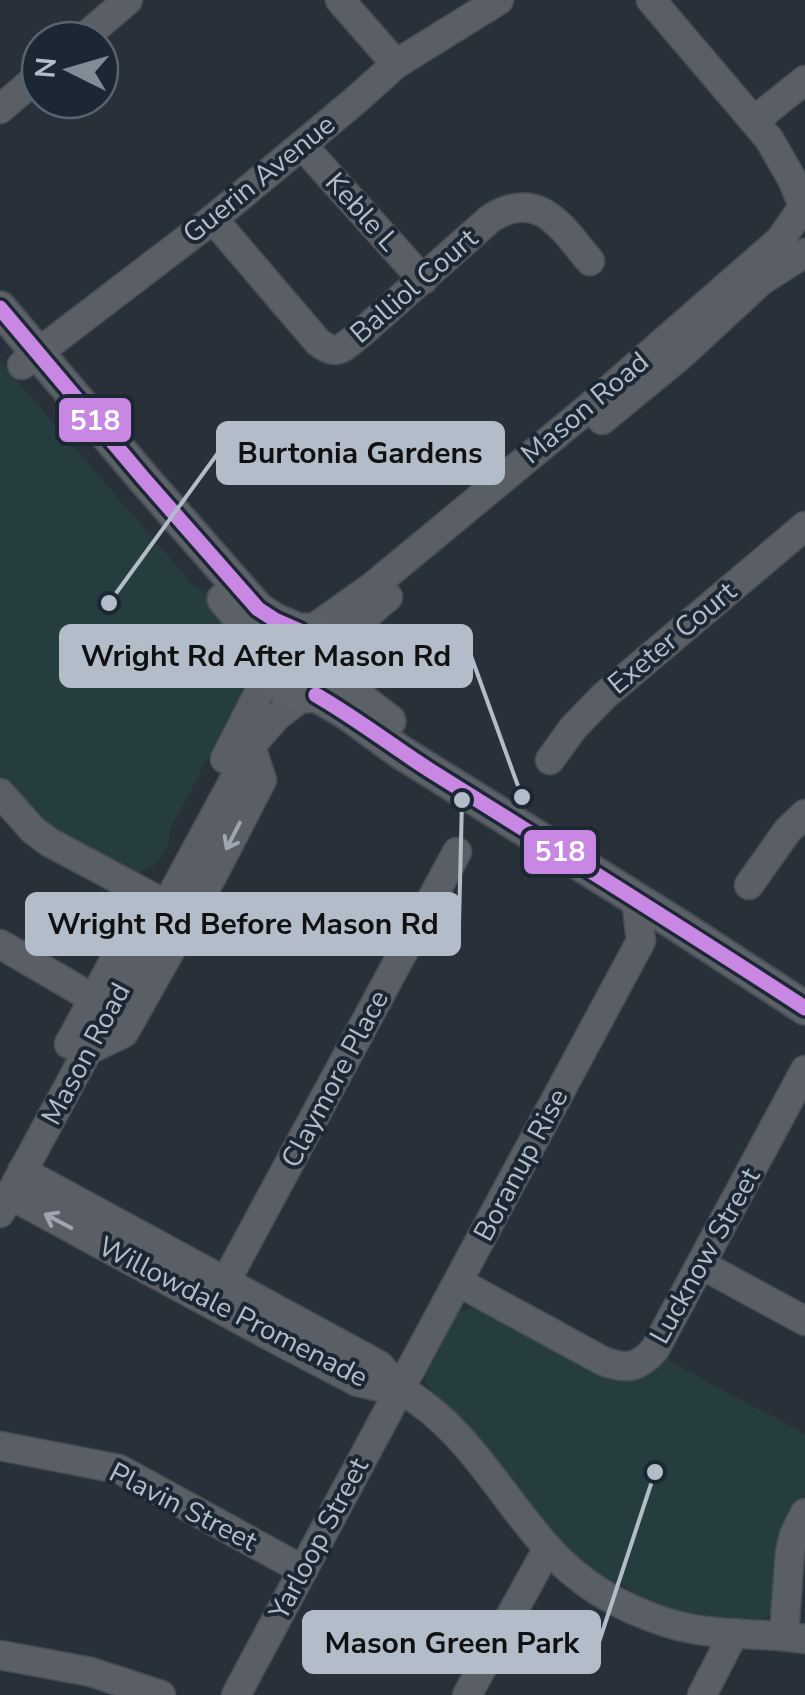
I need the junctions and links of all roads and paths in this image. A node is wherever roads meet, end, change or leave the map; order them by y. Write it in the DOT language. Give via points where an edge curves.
graph roads {
  1 [pos="128,0"];
  2 [pos="340,0"];
  3 [pos="498,0"];
  4 [pos="651,0"];
  5 [pos="104,20"];
  6 [pos="396,64"];
  7 [pos="805,80"];
  8 [pos="20,92"];
  9 [pos="0,109"];
  10 [pos="762,130"];
  11 [pos="302,145"];
  12 [pos="805,164"];
  13 [pos="803,209"];
  14 [pos="213,219"];
  15 [pos="805,253"];
  16 [pos="590,261"];
  17 [pos="423,280"];
  18 [pos="0,308"];
  19 [pos="0,339"];
  20 [pos="29,359"];
  21 [pos="805,526"];
  22 [pos="305,631"];
  23 [pos="272,662"];
  24 [pos="338,662"];
  25 [pos="309,696"];
  26 [pos="550,760"];
  27 [pos="0,793"];
  28 [pos="805,814"];
  29 [pos="457,852"];
  30 [pos="749,885"];
  31 [pos="150,896"];
  32 [pos="636,899"];
  33 [pos="676,924"];
  34 [pos="641,941"];
  35 [pos="0,945"];
  36 [pos="805,982"];
  37 [pos="94,999"];
  38 [pos="805,1008"];
  39 [pos="805,1070"];
  40 [pos="8,1188"];
  41 [pos="702,1265"];
  42 [pos="458,1282"];
  43 [pos="219,1294"];
  44 [pos="805,1321"];
  45 [pos="398,1388"];
  46 [pos="0,1446"];
  47 [pos="805,1514"];
  48 [pos="548,1548"];
  49 [pos="303,1570"];
  50 [pos="734,1634"];
  51 [pos="794,1637"];
  52 [pos="0,1655"];
  53 [pos="161,1695"];
  54 [pos="236,1695"];
  55 [pos="468,1695"];
  56 [pos="702,1695"];
  1 -- 5 [label="street"];
  2 -- 6 [label="street"];
  3 -- 6 [label="street, Guerin Avenue"];
  4 -- 10 [label="street"];
  6 -- 11 [label="street, Guerin Avenue"];
  7 -- 10 [label="street"];
  8 -- 9 [label="street"];
  10 -- 12 [label="street"];
  10 -- 13 [label="street"];
  11 -- 14 [label="street, Guerin Avenue"];
  11 -- 17 [label="street, Keble L"];
  13 -- 22 [label="street, Mason Road" via="780,240 586,409 372,587"];
  14 -- 17 [label="street, Balliol Court" via="328,351 339,350"];
  14 -- 20 [label="street, Guerin Avenue"];
  15 -- 24 [label="street, Mason Road" via="761,282 362,618"];
  16 -- 17 [label="street, Balliol Court" via="552,217 513,209 491,218"];
  18 -- 20 [label="main road"];
  19 -- 20 [label="main road"];
  20 -- 22 [label="main road" via="258,608"];
  20 -- 23 [label="main road"];
  21 -- 26 [label="street, Exeter Court" via="604,696"];
  22 -- 23 [label="main road" via="282,640"];
  22 -- 24 [label="main road" via="328,639"];
  23 -- 25 [label="main road" via="282,687"];
  23 -- 31 [label="street, Mason Road"];
  24 -- 25 [label="main road" via="331,684"];
  24 -- 36 [label="main road" via="364,702 395,726"];
  25 -- 32 [label="main road" via="347,713"];
  25 -- 40 [label="street, Mason Road, one-way" via="276,717 252,748"];
  27 -- 31 [label="street" via="49,842"];
  28 -- 30 [label="street"];
  29 -- 43 [label="street, Claymore Place"];
  31 -- 37 [label="street, Mason Road"];
  32 -- 33 [label="main road"];
  32 -- 34 [label="street"];
  33 -- 34 [label="street"];
  33 -- 38 [label="main road"];
  34 -- 42 [label="street, Boranup Rise"];
  35 -- 37 [label="street"];
  37 -- 40 [label="street, Mason Road"];
  39 -- 41 [label="street, Lucknow Street"];
  40 -- 43 [label="street, Willowdale Promenade"];
  41 -- 42 [label="street, Lucknow Street" via="656,1349 627,1367 602,1361"];
  41 -- 44 [label="street"];
  42 -- 45 [label="street, Boranup Rise"];
  43 -- 45 [label="street, Willowdale Promenade" via="358,1382"];
  45 -- 48 [label="street, Willowdale Promenade" via="443,1418"];
  45 -- 49 [label="street, Yarloop Street"];
  46 -- 49 [label="street, Plavin Street" via="118,1469"];
  47 -- 51 [label="street" via="790,1552"];
  48 -- 50 [label="street, Willowdale Promenade" via="604,1596 638,1612 693,1630"];
  48 -- 55 [label="street"];
  49 -- 54 [label="street, Yarloop Street"];
  50 -- 51 [label="street, Willowdale Promenade"];
  50 -- 56 [label="street"];
  52 -- 53 [label="street" via="91,1672"];
}
